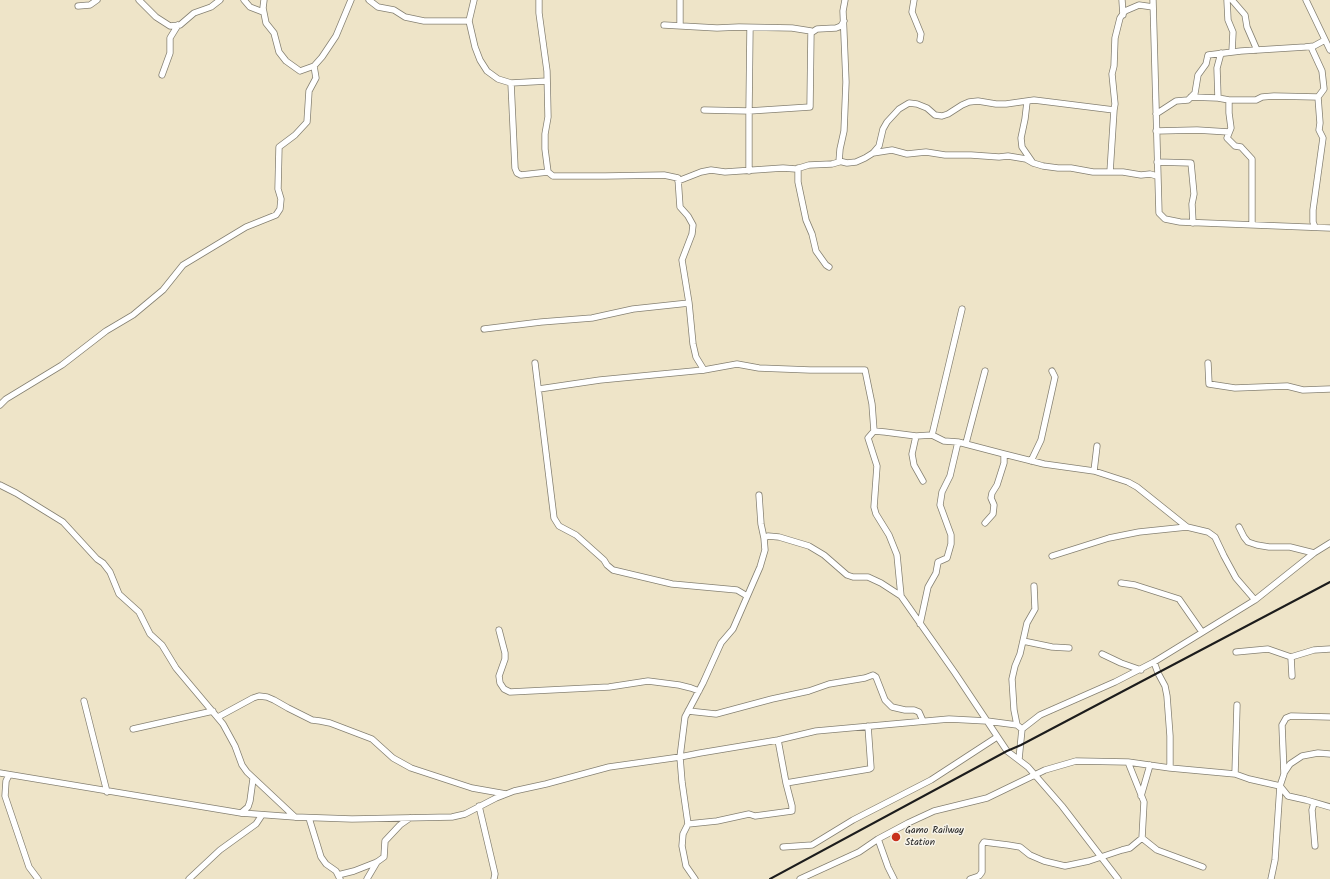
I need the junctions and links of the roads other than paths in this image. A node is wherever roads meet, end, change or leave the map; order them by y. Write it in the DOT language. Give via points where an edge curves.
graph roads {
  1 [pos="97,0"];
  2 [pos="139,0"];
  3 [pos="220,0"];
  4 [pos="244,0"];
  5 [pos="264,0"];
  6 [pos="351,0"];
  7 [pos="369,0"];
  8 [pos="474,0"];
  9 [pos="539,0"];
  10 [pos="680,0"];
  11 [pos="844,0"];
  12 [pos="914,0"];
  13 [pos="1122,0"];
  14 [pos="1153,0"];
  15 [pos="1227,0"];
  16 [pos="1232,0"];
  17 [pos="1306,0"];
  18 [pos="78,6"];
  19 [pos="1153,7"];
  20 [pos="264,12"];
  21 [pos="1123,15"];
  22 [pos="470,21"];
  23 [pos="844,21"];
  24 [pos="178,25"];
  25 [pos="664,25"];
  26 [pos="680,25"];
  27 [pos="750,28"];
  28 [pos="811,33"];
  29 [pos="920,40"];
  30 [pos="1325,40"];
  31 [pos="1311,46"];
  32 [pos="1258,50"];
  33 [pos="1330,50"];
  34 [pos="1232,52"];
  35 [pos="1221,53"];
  36 [pos="314,66"];
  37 [pos="162,75"];
  38 [pos="547,81"];
  39 [pos="511,83"];
  40 [pos="1191,97"];
  41 [pos="1318,97"];
  42 [pos="1218,98"];
  43 [pos="1229,100"];
  44 [pos="1027,102"];
  45 [pos="704,110"];
  46 [pos="1114,110"];
  47 [pos="749,111"];
  48 [pos="1156,114"];
  49 [pos="1156,131"];
  50 [pos="1229,132"];
  51 [pos="873,153"];
  52 [pos="839,161"];
  53 [pos="1157,162"];
  54 [pos="1033,163"];
  55 [pos="798,168"];
  56 [pos="749,171"];
  57 [pos="548,172"];
  58 [pos="1110,172"];
  59 [pos="1157,176"];
  60 [pos="678,181"];
  61 [pos="1193,223"];
  62 [pos="1252,224"];
  63 [pos="1315,227"];
  64 [pos="1330,228"];
  65 [pos="829,267"];
  66 [pos="689,303"];
  67 [pos="962,309"];
  68 [pos="484,329"];
  69 [pos="536,363"];
  70 [pos="1208,363"];
  71 [pos="704,370"];
  72 [pos="985,371"];
  73 [pos="1052,371"];
  74 [pos="1330,389"];
  75 [pos="539,390"];
  76 [pos="0,405"];
  77 [pos="874,432"];
  78 [pos="932,435"];
  79 [pos="916,436"];
  80 [pos="958,442"];
  81 [pos="966,444"];
  82 [pos="1097,446"];
  83 [pos="1004,454"];
  84 [pos="1031,461"];
  85 [pos="1094,470"];
  86 [pos="923,481"];
  87 [pos="0,485"];
  88 [pos="759,495"];
  89 [pos="985,523"];
  90 [pos="1187,527"];
  91 [pos="1239,527"];
  92 [pos="764,538"];
  93 [pos="1330,543"];
  94 [pos="1314,553"];
  95 [pos="1052,556"];
  96 [pos="1122,583"];
  97 [pos="1034,586"];
  98 [pos="747,596"];
  99 [pos="901,596"];
  100 [pos="1255,600"];
  101 [pos="920,624"];
  102 [pos="499,630"];
  103 [pos="1202,632"];
  104 [pos="1023,641"];
  105 [pos="1069,648"];
  106 [pos="1330,649"];
  107 [pos="1236,652"];
  108 [pos="1102,654"];
  109 [pos="1291,656"];
  110 [pos="1154,662"];
  111 [pos="1141,670"];
  112 [pos="1292,676"];
  113 [pos="699,691"];
  114 [pos="84,701"];
  115 [pos="1237,705"];
  116 [pos="688,711"];
  117 [pos="213,712"];
  118 [pos="218,717"];
  119 [pos="1330,717"];
  120 [pos="923,721"];
  121 [pos="987,721"];
  122 [pos="1017,725"];
  123 [pos="868,726"];
  124 [pos="133,729"];
  125 [pos="1022,729"];
  126 [pos="997,737"];
  127 [pos="778,740"];
  128 [pos="1330,754"];
  129 [pos="680,757"];
  130 [pos="1019,759"];
  131 [pos="1128,762"];
  132 [pos="1150,765"];
  133 [pos="1170,768"];
  134 [pos="0,769"];
  135 [pos="4,774"];
  136 [pos="1235,774"];
  137 [pos="1284,774"];
  138 [pos="1035,775"];
  139 [pos="253,779"];
  140 [pos="786,783"];
  141 [pos="1280,786"];
  142 [pos="107,792"];
  143 [pos="507,794"];
  144 [pos="1141,796"];
  145 [pos="1314,803"];
  146 [pos="479,806"];
  147 [pos="1330,807"];
  148 [pos="241,813"];
  149 [pos="262,815"];
  150 [pos="295,817"];
  151 [pos="309,818"];
  152 [pos="410,818"];
  153 [pos="688,824"];
  154 [pos="1142,838"];
  155 [pos="878,839"];
  156 [pos="1315,846"];
  157 [pos="783,847"];
  158 [pos="1101,857"];
  159 [pos="377,862"];
  160 [pos="1203,867"];
  161 [pos="339,877"];
  162 [pos="38,879"];
  163 [pos="189,879"];
  164 [pos="367,879"];
  165 [pos="494,879"];
  166 [pos="695,879"];
  167 [pos="800,879"];
  168 [pos="894,879"];
  169 [pos="970,879"];
  170 [pos="1118,879"];
  171 [pos="1271,879"];
  1 -- 18 [label="street" via="90,5"];
  2 -- 24 [label="street" via="156,17 170,26"];
  3 -- 24 [label="street" via="212,7 194,13"];
  4 -- 20 [label="street" via="250,7"];
  5 -- 20 [label="street"];
  6 -- 36 [label="street" via="336,36"];
  7 -- 22 [label="street" via="378,7 424,21"];
  8 -- 22 [label="street"];
  9 -- 38 [label="street"];
  10 -- 26 [label="street"];
  11 -- 23 [label="street"];
  12 -- 29 [label="street" via="912,12 921,34"];
  13 -- 21 [label="street"];
  14 -- 19 [label="street"];
  15 -- 34 [label="street" via="1228,20 1233,32"];
  16 -- 32 [label="street" via="1245,15 1247,27"];
  17 -- 30 [label="street"];
  19 -- 21 [label="street" via="1139,6 1126,11"];
  19 -- 48 [label="street"];
  20 -- 36 [label="street" via="266,23 274,33 278,52 286,61 300,71"];
  21 -- 46 [label="street" via="1115,38 1112,74"];
  22 -- 39 [label="street" via="475,47 487,71 498,79"];
  23 -- 28 [label="street" via="836,28 817,29"];
  23 -- 52 [label="street" via="846,82 844,131"];
  24 -- 37 [label="street" via="170,38 170,53"];
  25 -- 26 [label="street"];
  26 -- 27 [label="street"];
  27 -- 28 [label="street" via="792,28"];
  27 -- 47 [label="street"];
  28 -- 47 [label="street" via="810,107"];
  30 -- 31 [label="street"];
  30 -- 33 [label="street"];
  31 -- 32 [label="street"];
  31 -- 41 [label="street" via="1322,71 1324,89"];
  32 -- 34 [label="street"];
  34 -- 35 [label="street"];
  35 -- 40 [label="street" via="1208,55 1206,64 1198,75 1195,94"];
  35 -- 42 [label="street" via="1217,68"];
  36 -- 76 [label="street" via="316,78 309,91 307,122 279,148 278,189 281,199 280,209 276,215 246,227 183,265 163,290 133,315"];
  38 -- 39 [label="street"];
  38 -- 57 [label="street" via="548,117 545,149"];
  39 -- 57 [label="street" via="517,173 521,175"];
  40 -- 42 [label="street"];
  40 -- 48 [label="street" via="1188,100 1176,101"];
  41 -- 43 [label="street" via="1274,96 1256,100"];
  41 -- 63 [label="street" via="1319,130 1323,138 1313,210"];
  42 -- 43 [label="street"];
  43 -- 50 [label="street"];
  44 -- 46 [label="street" via="1034,100"];
  44 -- 51 [label="street" via="970,102 942,116 935,115 917,104 909,103 887,122 879,146"];
  44 -- 54 [label="street" via="1021,138 1022,147"];
  45 -- 47 [label="street"];
  46 -- 58 [label="street"];
  47 -- 56 [label="street"];
  48 -- 49 [label="street"];
  49 -- 50 [label="street"];
  49 -- 53 [label="street"];
  50 -- 62 [label="street" via="1227,138 1234,146 1241,147 1252,159"];
  51 -- 52 [label="street" via="856,162"];
  51 -- 54 [label="street" via="892,150 907,154 926,152 945,155 1008,156"];
  52 -- 55 [label="street"];
  53 -- 59 [label="street"];
  53 -- 61 [label="street" via="1191,163"];
  54 -- 58 [label="street"];
  55 -- 56 [label="street"];
  55 -- 65 [label="street" via="798,182 806,220 816,251"];
  56 -- 60 [label="street" via="711,170"];
  57 -- 60 [label="street" via="553,176 664,175 678,178"];
  58 -- 59 [label="street"];
  59 -- 61 [label="street" via="1159,213 1165,219"];
  60 -- 66 [label="street" via="680,207 693,225 682,260"];
  61 -- 62 [label="street"];
  62 -- 63 [label="street"];
  63 -- 64 [label="street"];
  66 -- 68 [label="street" via="633,309 592,318"];
  66 -- 71 [label="street" via="693,344 696,357"];
  67 -- 78 [label="street"];
  69 -- 75 [label="street"];
  70 -- 74 [label="street" via="1209,384 1235,388 1287,386 1303,390"];
  71 -- 75 [label="street" via="600,380"];
  71 -- 77 [label="street" via="736,364 758,368 865,370 872,404"];
  72 -- 81 [label="street"];
  73 -- 84 [label="street" via="1055,376 1041,440"];
  75 -- 98 [label="street" via="554,518 559,526 576,535 613,570 672,584 737,590"];
  77 -- 79 [label="street"];
  77 -- 99 [label="street" via="868,438 877,466 874,507 897,556"];
  78 -- 79 [label="street"];
  78 -- 80 [label="street" via="944,441"];
  79 -- 86 [label="street" via="912,454 914,465"];
  80 -- 81 [label="street"];
  80 -- 101 [label="street" via="940,505 951,534 951,544 947,558 938,562 936,573 928,587"];
  81 -- 83 [label="street"];
  82 -- 85 [label="street"];
  83 -- 84 [label="street"];
  83 -- 89 [label="street" via="1004,463 991,498 994,505 993,514"];
  84 -- 85 [label="street"];
  85 -- 90 [label="street" via="1137,487"];
  87 -- 117 [label="street" via="63,522 103,563 120,594 139,612 150,634"];
  88 -- 92 [label="street" via="760,524"];
  90 -- 95 [label="street" via="1110,538"];
  90 -- 100 [label="street" via="1208,532 1215,537 1236,578"];
  91 -- 94 [label="street" via="1248,542"];
  92 -- 98 [label="street" via="765,550"];
  92 -- 99 [label="street" via="779,536 809,546 847,575 868,577"];
  93 -- 94 [label="street"];
  94 -- 100 [label="street"];
  96 -- 103 [label="street" via="1135,584 1179,599"];
  97 -- 104 [label="street" via="1035,609 1027,623"];
  98 -- 113 [label="street" via="733,629 721,642"];
  99 -- 101 [label="street"];
  100 -- 103 [label="street"];
  101 -- 121 [label="street"];
  102 -- 113 [label="street" via="505,653 499,676 500,683 510,692 609,687 648,681 679,685"];
  103 -- 110 [label="street"];
  104 -- 105 [label="street"];
  104 -- 122 [label="street" via="1012,679"];
  106 -- 109 [label="street"];
  107 -- 109 [label="street" via="1268,649"];
  108 -- 111 [label="street"];
  109 -- 112 [label="street"];
  110 -- 111 [label="street"];
  110 -- 133 [label="street" via="1167,696"];
  111 -- 125 [label="street" via="1040,715"];
  113 -- 116 [label="street"];
  114 -- 142 [label="street"];
  115 -- 136 [label="street"];
  116 -- 120 [label="street" via="716,714 873,675 884,700 892,707 919,712"];
  116 -- 129 [label="street"];
  117 -- 118 [label="street"];
  117 -- 124 [label="street"];
  118 -- 139 [label="street" via="230,736 242,764"];
  118 -- 143 [label="street" via="253,698 267,697 312,720 325,722 372,739 394,758 411,768 472,788"];
  119 -- 137 [label="street" via="1286,718 1282,725"];
  120 -- 121 [label="street"];
  120 -- 123 [label="street"];
  121 -- 122 [label="street"];
  121 -- 126 [label="street"];
  122 -- 125 [label="street"];
  123 -- 127 [label="street" via="816,731"];
  123 -- 140 [label="street" via="871,768"];
  125 -- 130 [label="street"];
  126 -- 130 [label="street" via="1007,751"];
  126 -- 157 [label="street" via="931,780 853,820 812,845"];
  127 -- 129 [label="street"];
  127 -- 140 [label="street"];
  128 -- 137 [label="street" via="1302,756 1290,764"];
  129 -- 143 [label="street" via="609,767"];
  129 -- 153 [label="street"];
  130 -- 138 [label="street"];
  131 -- 132 [label="street"];
  131 -- 138 [label="street" via="1076,761"];
  131 -- 144 [label="street"];
  132 -- 133 [label="street"];
  132 -- 144 [label="street"];
  133 -- 136 [label="street"];
  134 -- 135 [label="street"];
  135 -- 142 [label="street"];
  135 -- 162 [label="street" via="5,796 29,867"];
  136 -- 141 [label="street"];
  137 -- 141 [label="street"];
  138 -- 155 [label="street" via="987,798 934,811"];
  138 -- 158 [label="street" via="1074,820"];
  139 -- 148 [label="street" via="250,802"];
  139 -- 150 [label="street"];
  140 -- 153 [label="street" via="792,810"];
  141 -- 145 [label="street" via="1288,796"];
  141 -- 171 [label="street" via="1275,860"];
  142 -- 148 [label="street"];
  143 -- 146 [label="street"];
  144 -- 154 [label="street" via="1144,802"];
  145 -- 147 [label="street"];
  145 -- 156 [label="street" via="1312,810"];
  146 -- 152 [label="street" via="465,814 452,817"];
  146 -- 165 [label="street"];
  148 -- 149 [label="street"];
  149 -- 150 [label="street"];
  149 -- 163 [label="street" via="256,824 220,850"];
  150 -- 151 [label="street"];
  151 -- 152 [label="street"];
  151 -- 161 [label="street" via="321,857"];
  152 -- 159 [label="street" via="385,841 384,857"];
  153 -- 166 [label="street" via="683,834 683,851 686,866"];
  154 -- 158 [label="street" via="1130,848"];
  154 -- 160 [label="street" via="1157,850"];
  155 -- 167 [label="street" via="859,852"];
  155 -- 168 [label="street"];
  158 -- 169 [label="street" via="1065,866 1044,861 1020,847 984,842 982,872"];
  158 -- 170 [label="street"];
  159 -- 161 [label="street"];
  159 -- 164 [label="street"];
}
